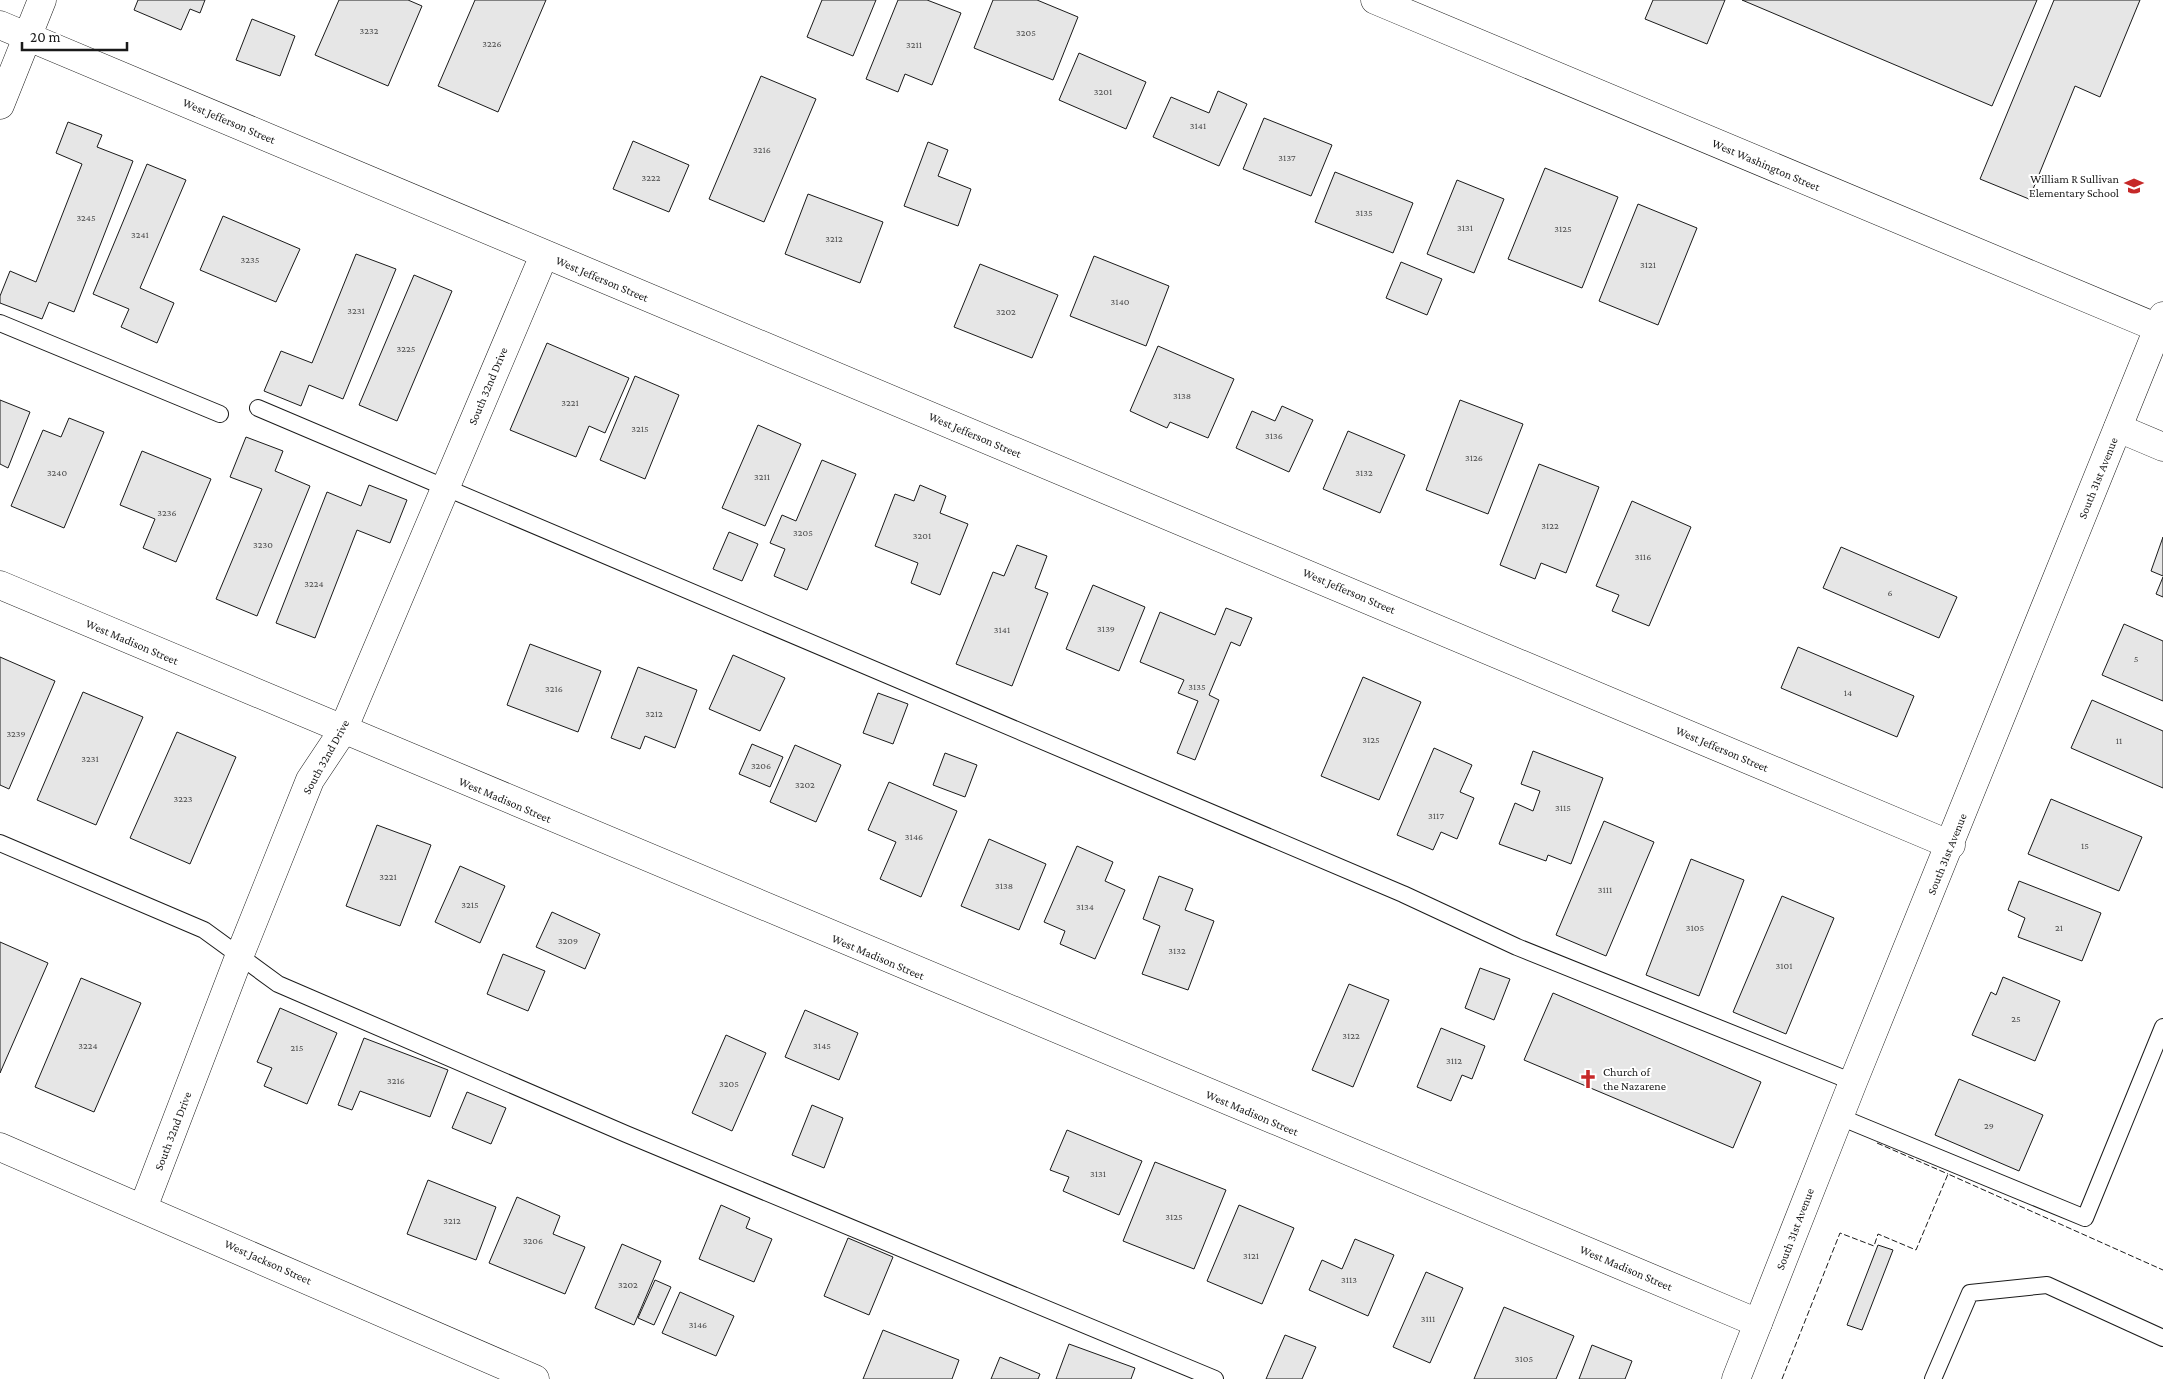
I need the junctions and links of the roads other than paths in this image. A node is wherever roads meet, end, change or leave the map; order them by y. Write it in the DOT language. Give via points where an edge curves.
graph roads {
  1 [pos="42,0"];
  2 [pos="1375,0"];
  3 [pos="0,26"];
  4 [pos="27,37"];
  5 [pos="0,105"];
  6 [pos="544,255"];
  7 [pos="2161,322"];
  8 [pos="0,323"];
  9 [pos="258,408"];
  10 [pos="220,414"];
  11 [pos="2118,428"];
  12 [pos="2163,447"];
  13 [pos="444,488"];
  14 [pos="0,585"];
  15 [pos="342,732"];
  16 [pos="0,843"];
  17 [pos="1950,845"];
  18 [pos="239,957"];
  19 [pos="2163,1027"];
  20 [pos="1853,1082"];
  21 [pos="1840,1117"];
  22 [pos="0,1147"];
  23 [pos="143,1208"];
  24 [pos="1758,1323"];
  25 [pos="2163,1338"];
  26 [pos="535,1379"];
  27 [pos="1215,1379"];
  28 [pos="1736,1379"];
  29 [pos="1933,1379"];
  1 -- 4 [label="street"];
  2 -- 7 [label="street, West Washington Street"];
  3 -- 4 [label="street, West Jefferson Street"];
  4 -- 5 [label="street"];
  4 -- 6 [label="street, West Jefferson Street"];
  6 -- 13 [label="street, South 32nd Drive"];
  6 -- 17 [label="street, West Jefferson Street"];
  7 -- 11 [label="street, South 31st Avenue"];
  8 -- 10 [label="lane"];
  9 -- 13 [label="lane"];
  11 -- 12 [label="street"];
  11 -- 17 [label="street, South 31st Avenue"];
  13 -- 15 [label="street, South 32nd Drive"];
  13 -- 20 [label="lane" via="1402,894 1516,947"];
  14 -- 15 [label="street, West Madison Street"];
  15 -- 18 [label="street, South 32nd Drive" via="310,780"];
  15 -- 24 [label="street, West Madison Street"];
  16 -- 18 [label="lane" via="204,930"];
  17 -- 20 [label="street, South 31st Avenue"];
  18 -- 23 [label="street, South 32nd Drive"];
  18 -- 27 [label="lane" via="278,984 626,1134"];
  19 -- 21 [label="lane" via="2085,1218"];
  20 -- 21 [label="street, South 31st Avenue"];
  21 -- 24 [label="street, South 31st Avenue"];
  22 -- 23 [label="street, West Jackson Street"];
  23 -- 26 [label="street, West Jackson Street"];
  24 -- 28 [label="street, South 31st Avenue"];
  25 -- 29 [label="lane" via="2047,1284 1970,1293"];
}
